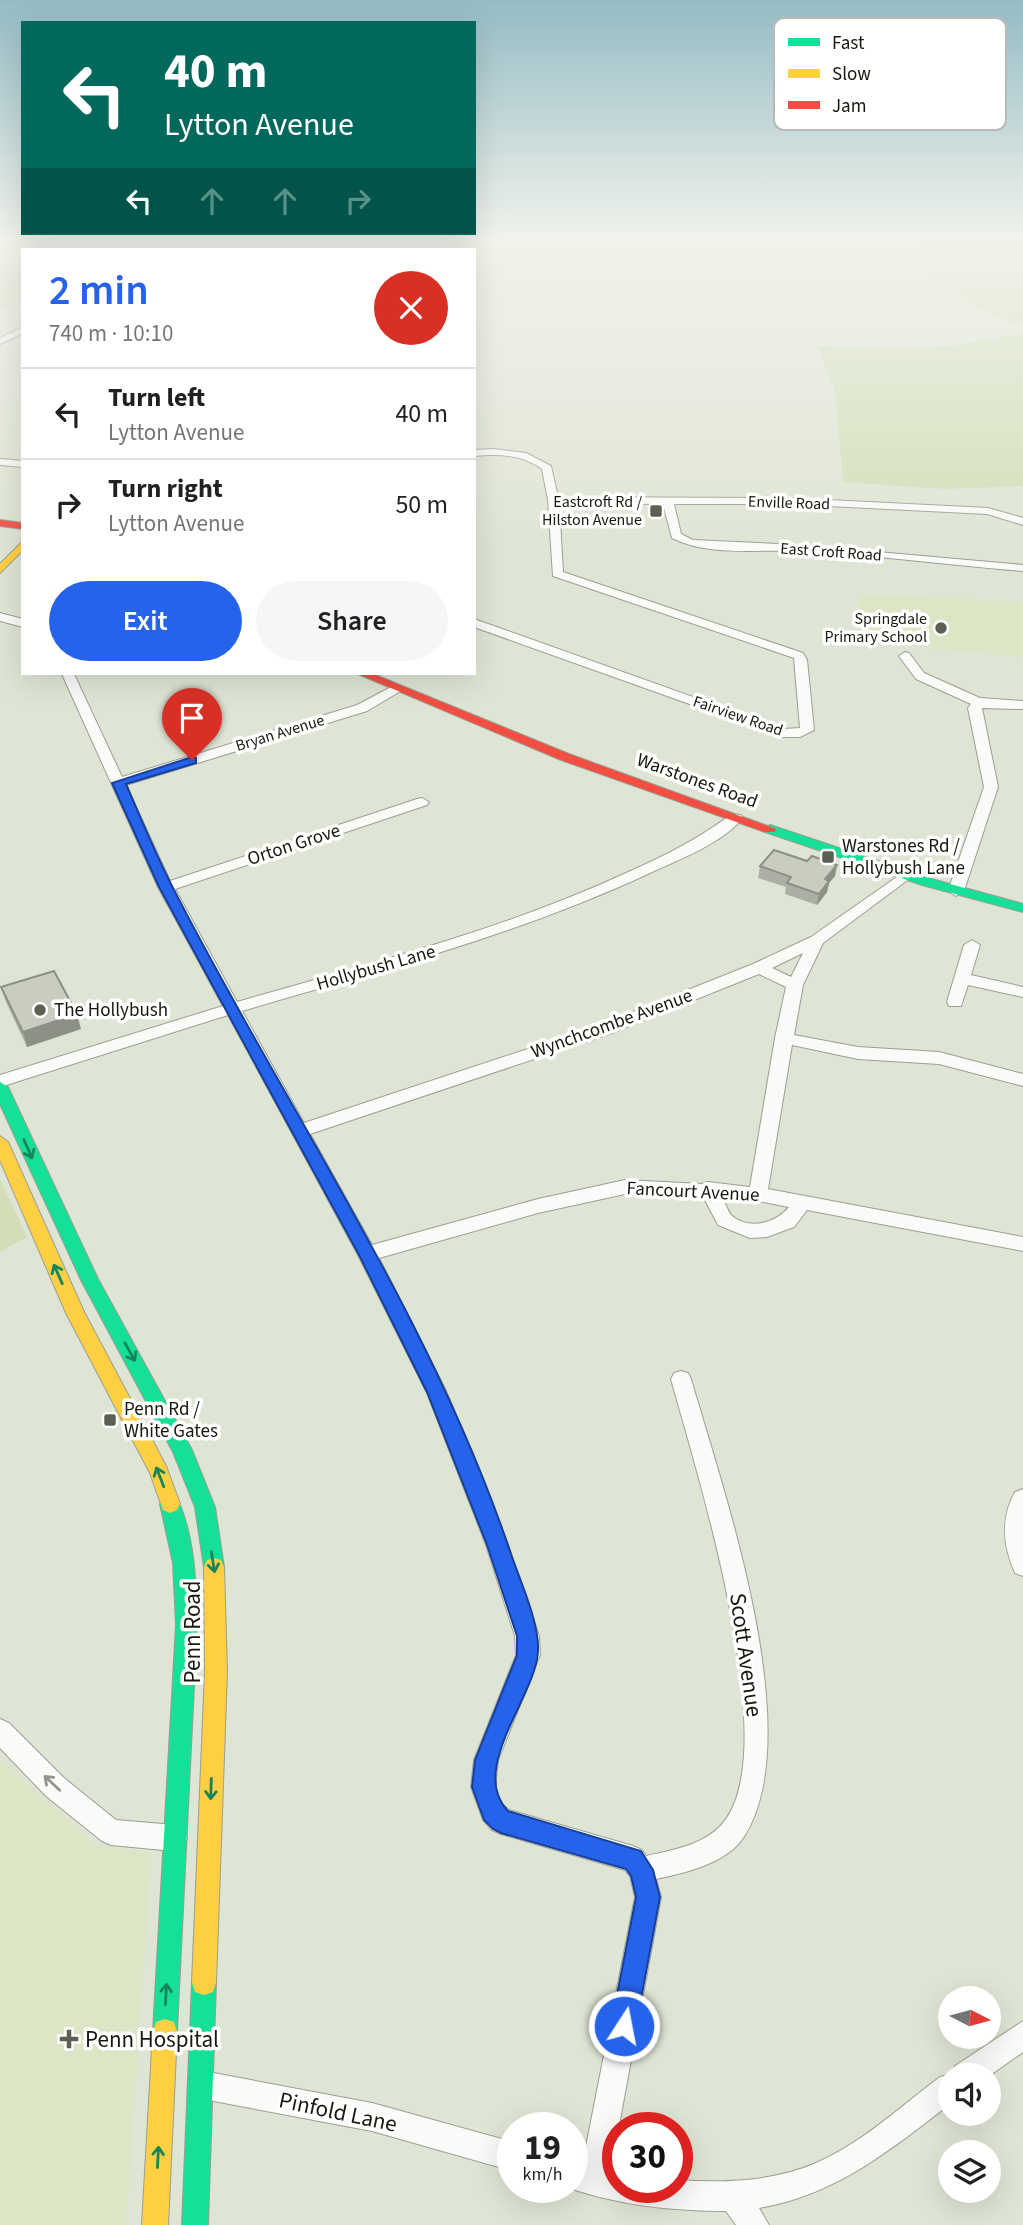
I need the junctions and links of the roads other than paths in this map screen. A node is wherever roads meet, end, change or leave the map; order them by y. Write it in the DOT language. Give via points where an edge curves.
graph roads {
  1 [pos="476,453"];
  2 [pos="0,463"];
  3 [pos="21,464"];
  4 [pos="553,500"];
  5 [pos="668,501"];
  6 [pos="1023,522"];
  7 [pos="0,523"];
  8 [pos="21,526"];
  9 [pos="21,546"];
  10 [pos="1023,568"];
  11 [pos="0,570"];
  12 [pos="0,617"];
  13 [pos="21,622"];
  14 [pos="476,624"];
  15 [pos="926,667"];
  16 [pos="68,675"];
  17 [pos="366,675"];
  18 [pos="398,689"];
  19 [pos="978,702"];
  20 [pos="1023,705"];
  21 [pos="118,783"];
  22 [pos="422,802"];
  23 [pos="736,818"];
  24 [pos="904,876"];
  25 [pos="166,887"];
  26 [pos="956,891"];
  27 [pos="1023,908"];
  28 [pos="817,940"];
  29 [pos="972,945"];
  30 [pos="759,968"];
  31 [pos="962,978"];
  32 [pos="796,985"];
  33 [pos="1023,992"];
  34 [pos="955,1002"];
  35 [pos="233,1009"];
  36 [pos="783,1038"];
  37 [pos="1023,1080"];
  38 [pos="0,1081"];
  39 [pos="0,1087"];
  40 [pos="299,1131"];
  41 [pos="0,1142"];
  42 [pos="708,1189"];
  43 [pos="758,1194"];
  44 [pos="802,1203"];
  45 [pos="1023,1244"];
  46 [pos="367,1254"];
  47 [pos="681,1379"];
  48 [pos="1023,1499"];
  49 [pos="1023,1566"];
  50 [pos="0,1731"];
  51 [pos="209,1834"];
  52 [pos="174,1838"];
  53 [pos="641,1870"];
  54 [pos="1023,2035"];
  55 [pos="983,2063"];
  56 [pos="200,2084"];
  57 [pos="161,2087"];
  58 [pos="938,2096"];
  59 [pos="497,2152"];
  60 [pos="595,2180"];
  61 [pos="693,2195"];
  62 [pos="732,2196"];
  63 [pos="155,2225"];
  64 [pos="195,2225"];
  65 [pos="754,2225"];
  1 -- 4 [label="street" via="510,453 542,463 550,474"];
  2 -- 3 [label="street"];
  4 -- 5 [label="street, Enville Road"];
  4 -- 14 [label="street, Fairview Road" via="556,571 561,576 799,656 807,730 782,733"];
  5 -- 6 [label="street, Enville Road" via="789,501 988,511"];
  5 -- 10 [label="street, East Croft Road" via="676,536 699,545 799,548"];
  7 -- 8 [label="main road"];
  9 -- 11 [label="main road"];
  12 -- 13 [label="street"];
  15 -- 19 [label="street" via="909,662 926,680"];
  16 -- 21 [label="street"];
  17 -- 18 [label="main road, Warstones Road"];
  18 -- 21 [label="street, Bryan Avenue" via="362,708"];
  18 -- 23 [label="main road, Warstones Road" via="537,747"];
  19 -- 20 [label="street"];
  19 -- 26 [label="street" via="975,708 991,787"];
  21 -- 25 [label="street"];
  22 -- 25 [label="street, Orton Grove"];
  23 -- 24 [label="main road, Warstones Road"];
  23 -- 35 [label="street, Hollybush Lane" via="653,867 523,923"];
  24 -- 26 [label="main road, Warstones Road"];
  24 -- 28 [label="street, Wynchcombe Avenue"];
  25 -- 35 [label="street"];
  26 -- 27 [label="main road, Warstones Road"];
  28 -- 30 [label="street, Wynchcombe Avenue"];
  28 -- 32 [label="street"];
  29 -- 31 [label="street"];
  30 -- 32 [label="street"];
  30 -- 40 [label="street, Wynchcombe Avenue" via="606,1029"];
  31 -- 33 [label="street"];
  31 -- 34 [label="street"];
  32 -- 36 [label="street"];
  35 -- 38 [label="street, Hollybush Lane"];
  35 -- 40 [label="street"];
  36 -- 37 [label="street" via="858,1053 939,1058"];
  36 -- 43 [label="street"];
  39 -- 51 [label="main road, Penn Road, one-way" via="90,1280 182,1450 205,1507 216,1579"];
  40 -- 46 [label="street"];
  52 -- 41 [label="main road, Penn Road, one-way" via="185,1643 185,1576 176,1521 159,1472 75,1313"];
  42 -- 43 [label="street, Fancourt Avenue"];
  42 -- 44 [label="street" via="725,1220 750,1231 788,1222"];
  42 -- 46 [label="street, Fancourt Avenue" via="625,1187"];
  43 -- 44 [label="street, Fancourt Avenue"];
  44 -- 45 [label="street, Fancourt Avenue"];
  46 -- 53 [label="street" via="437,1392 527,1636 528,1655 486,1760 483,1787 492,1811 501,1821 633,1859"];
  47 -- 53 [label="street, Scott Avenue" via="742,1606 751,1656 757,1768 738,1825 723,1841 693,1857"];
  48 -- 49 [label="street" via="1014,1520"];
  52 -- 50 [label="street, one-way" via="111,1832 55,1787"];
  51 -- 52 [label="street"];
  51 -- 56 [label="main road, Penn Road"];
  57 -- 52 [label="main road, Penn Road, one-way"];
  53 -- 60 [label="street" via="648,1897"];
  54 -- 55 [label="street"];
  56 -- 57 [label="street, Pinfold Lane"];
  56 -- 59 [label="street, Pinfold Lane" via="372,2117"];
  56 -- 64 [label="main road, Penn Road"];
  63 -- 57 [label="main road, Penn Road, one-way"];
  58 -- 62 [label="street" via="822,2176"];
  61 -- 62 [label="street"];
  62 -- 65 [label="street"];
}
